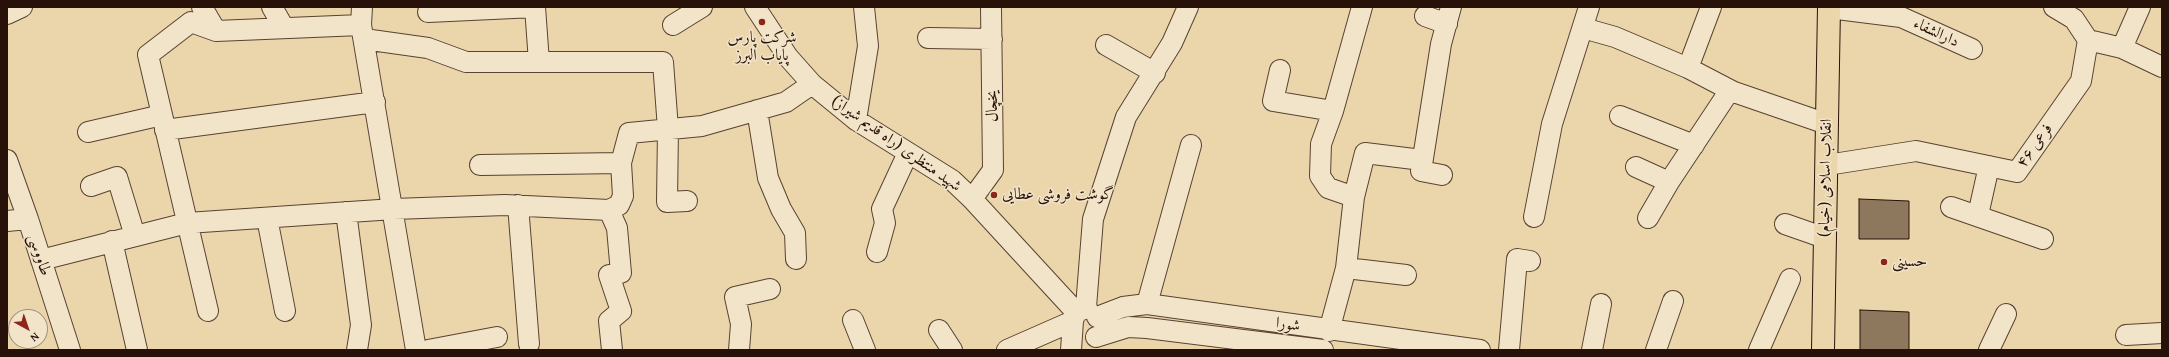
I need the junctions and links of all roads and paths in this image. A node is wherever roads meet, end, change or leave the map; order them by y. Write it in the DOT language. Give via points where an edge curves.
graph roads {
  1 [pos="22,7"];
  2 [pos="202,7"];
  3 [pos="272,7"];
  4 [pos="535,7"];
  5 [pos="702,7"];
  6 [pos="755,7"];
  7 [pos="864,7"];
  8 [pos="991,7"];
  9 [pos="1188,7"];
  10 [pos="1362,7"];
  11 [pos="1589,7"];
  12 [pos="1711,7"];
  13 [pos="1829,7"];
  14 [pos="2054,7"];
  15 [pos="2140,7"];
  16 [pos="428,12"];
  17 [pos="7,14"];
  18 [pos="1425,16"];
  19 [pos="1449,16"];
  20 [pos="363,24"];
  21 [pos="673,25"];
  22 [pos="284,28"];
  23 [pos="1583,28"];
  24 [pos="216,31"];
  25 [pos="928,38"];
  26 [pos="992,39"];
  27 [pos="2088,40"];
  28 [pos="1106,45"];
  29 [pos="2122,48"];
  30 [pos="1972,49"];
  31 [pos="540,62"];
  32 [pos="2162,67"];
  33 [pos="1688,68"];
  34 [pos="1280,70"];
  35 [pos="1155,73"];
  36 [pos="812,84"];
  37 [pos="1730,90"];
  38 [pos="375,102"];
  39 [pos="757,110"];
  40 [pos="1333,111"];
  41 [pos="1620,116"];
  42 [pos="856,120"];
  43 [pos="164,123"];
  44 [pos="1827,124"];
  45 [pos="668,129"];
  46 [pos="88,132"];
  47 [pos="1191,145"];
  48 [pos="1694,145"];
  49 [pos="908,152"];
  50 [pos="7,160"];
  51 [pos="1422,160"];
  52 [pos="621,163"];
  53 [pos="480,165"];
  54 [pos="1826,165"];
  55 [pos="1989,166"];
  56 [pos="1636,167"];
  57 [pos="1442,174"];
  58 [pos="1669,182"];
  59 [pos="90,186"];
  60 [pos="1354,197"];
  61 [pos="972,199"];
  62 [pos="687,201"];
  63 [pos="518,205"];
  64 [pos="1951,207"];
  65 [pos="394,209"];
  66 [pos="609,210"];
  67 [pos="346,212"];
  68 [pos="1978,215"];
  69 [pos="1534,217"];
  70 [pos="267,218"];
  71 [pos="1648,218"];
  72 [pos="28,219"];
  73 [pos="7,221"];
  74 [pos="187,223"];
  75 [pos="1785,224"];
  76 [pos="135,236"];
  77 [pos="1825,238"];
  78 [pos="2044,239"];
  79 [pos="112,242"];
  80 [pos="877,252"];
  81 [pos="796,259"];
  82 [pos="41,260"];
  83 [pos="1530,260"];
  84 [pos="1346,268"];
  85 [pos="1406,275"];
  86 [pos="1790,279"];
  87 [pos="770,289"];
  88 [pos="1673,301"];
  89 [pos="1148,304"];
  90 [pos="1601,304"];
  91 [pos="208,311"];
  92 [pos="285,311"];
  93 [pos="1083,314"];
  94 [pos="2006,314"];
  95 [pos="853,320"];
  96 [pos="1824,329"];
  97 [pos="938,330"];
  98 [pos="1330,330"];
  99 [pos="2162,333"];
  100 [pos="2126,335"];
  101 [pos="497,337"];
  102 [pos="529,344"];
  103 [pos="1095,344"];
  104 [pos="1269,346"];
  105 [pos="70,350"];
  106 [pos="137,350"];
  107 [pos="357,350"];
  108 [pos="416,350"];
  109 [pos="428,350"];
  110 [pos="612,350"];
  111 [pos="739,350"];
  112 [pos="865,350"];
  113 [pos="952,350"];
  114 [pos="1007,350"];
  115 [pos="1071,350"];
  116 [pos="1323,350"];
  117 [pos="1480,350"];
  118 [pos="1509,350"];
  119 [pos="1592,350"];
  120 [pos="1656,350"];
  121 [pos="1759,350"];
  122 [pos="1823,350"];
  123 [pos="1832,350"];
  124 [pos="1989,350"];
  1 -- 17 [label="street"];
  2 -- 24 [label="street"];
  3 -- 22 [label="street"];
  4 -- 16 [label="street"];
  4 -- 31 [label="street"];
  5 -- 21 [label="street"];
  6 -- 36 [label="street, شهید منتظری (راه قدیم شیراز)" via="788,57"];
  7 -- 42 [label="street" via="868,46"];
  8 -- 26 [label="street, یخچال"];
  9 -- 35 [label="street" via="1172,44"];
  10 -- 40 [label="street"];
  11 -- 23 [label="street"];
  12 -- 33 [label="street"];
  13 -- 30 [label="street, دارالشفاء" via="1901,17"];
  13 -- 44 [label="main road, انقلاب اسلامی (خیام)"];
  14 -- 27 [label="street" via="2074,19"];
  15 -- 29 [label="street"];
  18 -- 19 [label="street"];
  19 -- 51 [label="street" via="1441,44"];
  20 -- 22 [label="street"];
  20 -- 31 [label="street" via="466,62"];
  20 -- 38 [label="street"];
  22 -- 24 [label="street"];
  23 -- 33 [label="street" via="1615,37"];
  23 -- 69 [label="street" via="1552,124"];
  24 -- 43 [label="street" via="191,22 148,55"];
  25 -- 26 [label="street"];
  26 -- 61 [label="street, یخچال" via="993,170"];
  27 -- 29 [label="street"];
  27 -- 55 [label="street, فرعی ۴۶" via="2081,81 2017,172"];
  28 -- 35 [label="street"];
  29 -- 32 [label="street"];
  31 -- 45 [label="street" via="663,62"];
  33 -- 37 [label="street"];
  34 -- 40 [label="street" via="1272,101"];
  35 -- 93 [label="street" via="1126,117 1093,219"];
  36 -- 39 [label="street" via="786,102"];
  36 -- 42 [label="street, شهید منتظری (راه قدیم شیراز)"];
  37 -- 44 [label="street"];
  37 -- 48 [label="street"];
  38 -- 43 [label="street"];
  38 -- 65 [label="street"];
  39 -- 45 [label="street" via="702,126"];
  39 -- 81 [label="street" via="768,178 795,233"];
  40 -- 60 [label="street" via="1321,144 1320,176 1328,188"];
  41 -- 48 [label="street"];
  42 -- 49 [label="street, شهید منتظری (راه قدیم شیراز)"];
  43 -- 46 [label="street"];
  43 -- 74 [label="street"];
  44 -- 54 [label="main road, انقلاب اسلامی (خیام)"];
  45 -- 52 [label="street" via="629,133"];
  45 -- 62 [label="street" via="667,202"];
  47 -- 89 [label="street"];
  48 -- 58 [label="street"];
  49 -- 61 [label="street, شهید منتظری (راه قدیم شیراز)" via="952,180"];
  49 -- 80 [label="street" via="882,209 885,223"];
  50 -- 72 [label="street, طاووسی"];
  51 -- 57 [label="street" via="1421,171"];
  51 -- 60 [label="street" via="1365,153"];
  52 -- 53 [label="street"];
  52 -- 66 [label="street" via="623,196 619,205"];
  54 -- 55 [label="street, فرعی ۴۶" via="1916,151"];
  54 -- 77 [label="main road, انقلاب اسلامی (خیام)"];
  55 -- 68 [label="street"];
  56 -- 58 [label="street"];
  58 -- 71 [label="street"];
  59 -- 76 [label="street" via="117,177"];
  60 -- 84 [label="street"];
  61 -- 93 [label="street, شهید منتظری (راه قدیم شیراز)"];
  63 -- 65 [label="street"];
  63 -- 66 [label="street"];
  63 -- 102 [label="street"];
  64 -- 68 [label="street"];
  65 -- 67 [label="street"];
  65 -- 108 [label="street"];
  66 -- 110 [label="street" via="617,228 621,273 609,275 621,311 609,321"];
  67 -- 70 [label="street"];
  67 -- 107 [label="street" via="360,325"];
  68 -- 78 [label="street"];
  70 -- 74 [label="street"];
  70 -- 92 [label="street"];
  72 -- 73 [label="street"];
  72 -- 82 [label="street, طاووسی"];
  74 -- 76 [label="street"];
  74 -- 91 [label="street"];
  75 -- 77 [label="street"];
  76 -- 79 [label="street"];
  77 -- 96 [label="main road, انقلاب اسلامی (خیام)"];
  79 -- 82 [label="street"];
  79 -- 106 [label="street"];
  82 -- 105 [label="street, طاووسی"];
  83 -- 118 [label="street" via="1517,259"];
  84 -- 85 [label="street"];
  84 -- 98 [label="street"];
  86 -- 121 [label="street"];
  87 -- 111 [label="street" via="735,298 740,324"];
  88 -- 120 [label="street"];
  89 -- 93 [label="street, شورا"];
  89 -- 98 [label="street, شورا"];
  90 -- 119 [label="street"];
  93 -- 103 [label="street"];
  93 -- 114 [label="street, شورا"];
  93 -- 115 [label="street"];
  94 -- 124 [label="street"];
  95 -- 112 [label="street"];
  96 -- 122 [label="main road, انقلاب اسلامی (خیام)"];
  96 -- 123 [label="main road"];
  97 -- 113 [label="street"];
  98 -- 117 [label="street, شورا"];
  99 -- 100 [label="street"];
  101 -- 109 [label="street"];
  103 -- 104 [label="street, شورا" via="1128,326"];
  104 -- 116 [label="street, شورا"];
}
